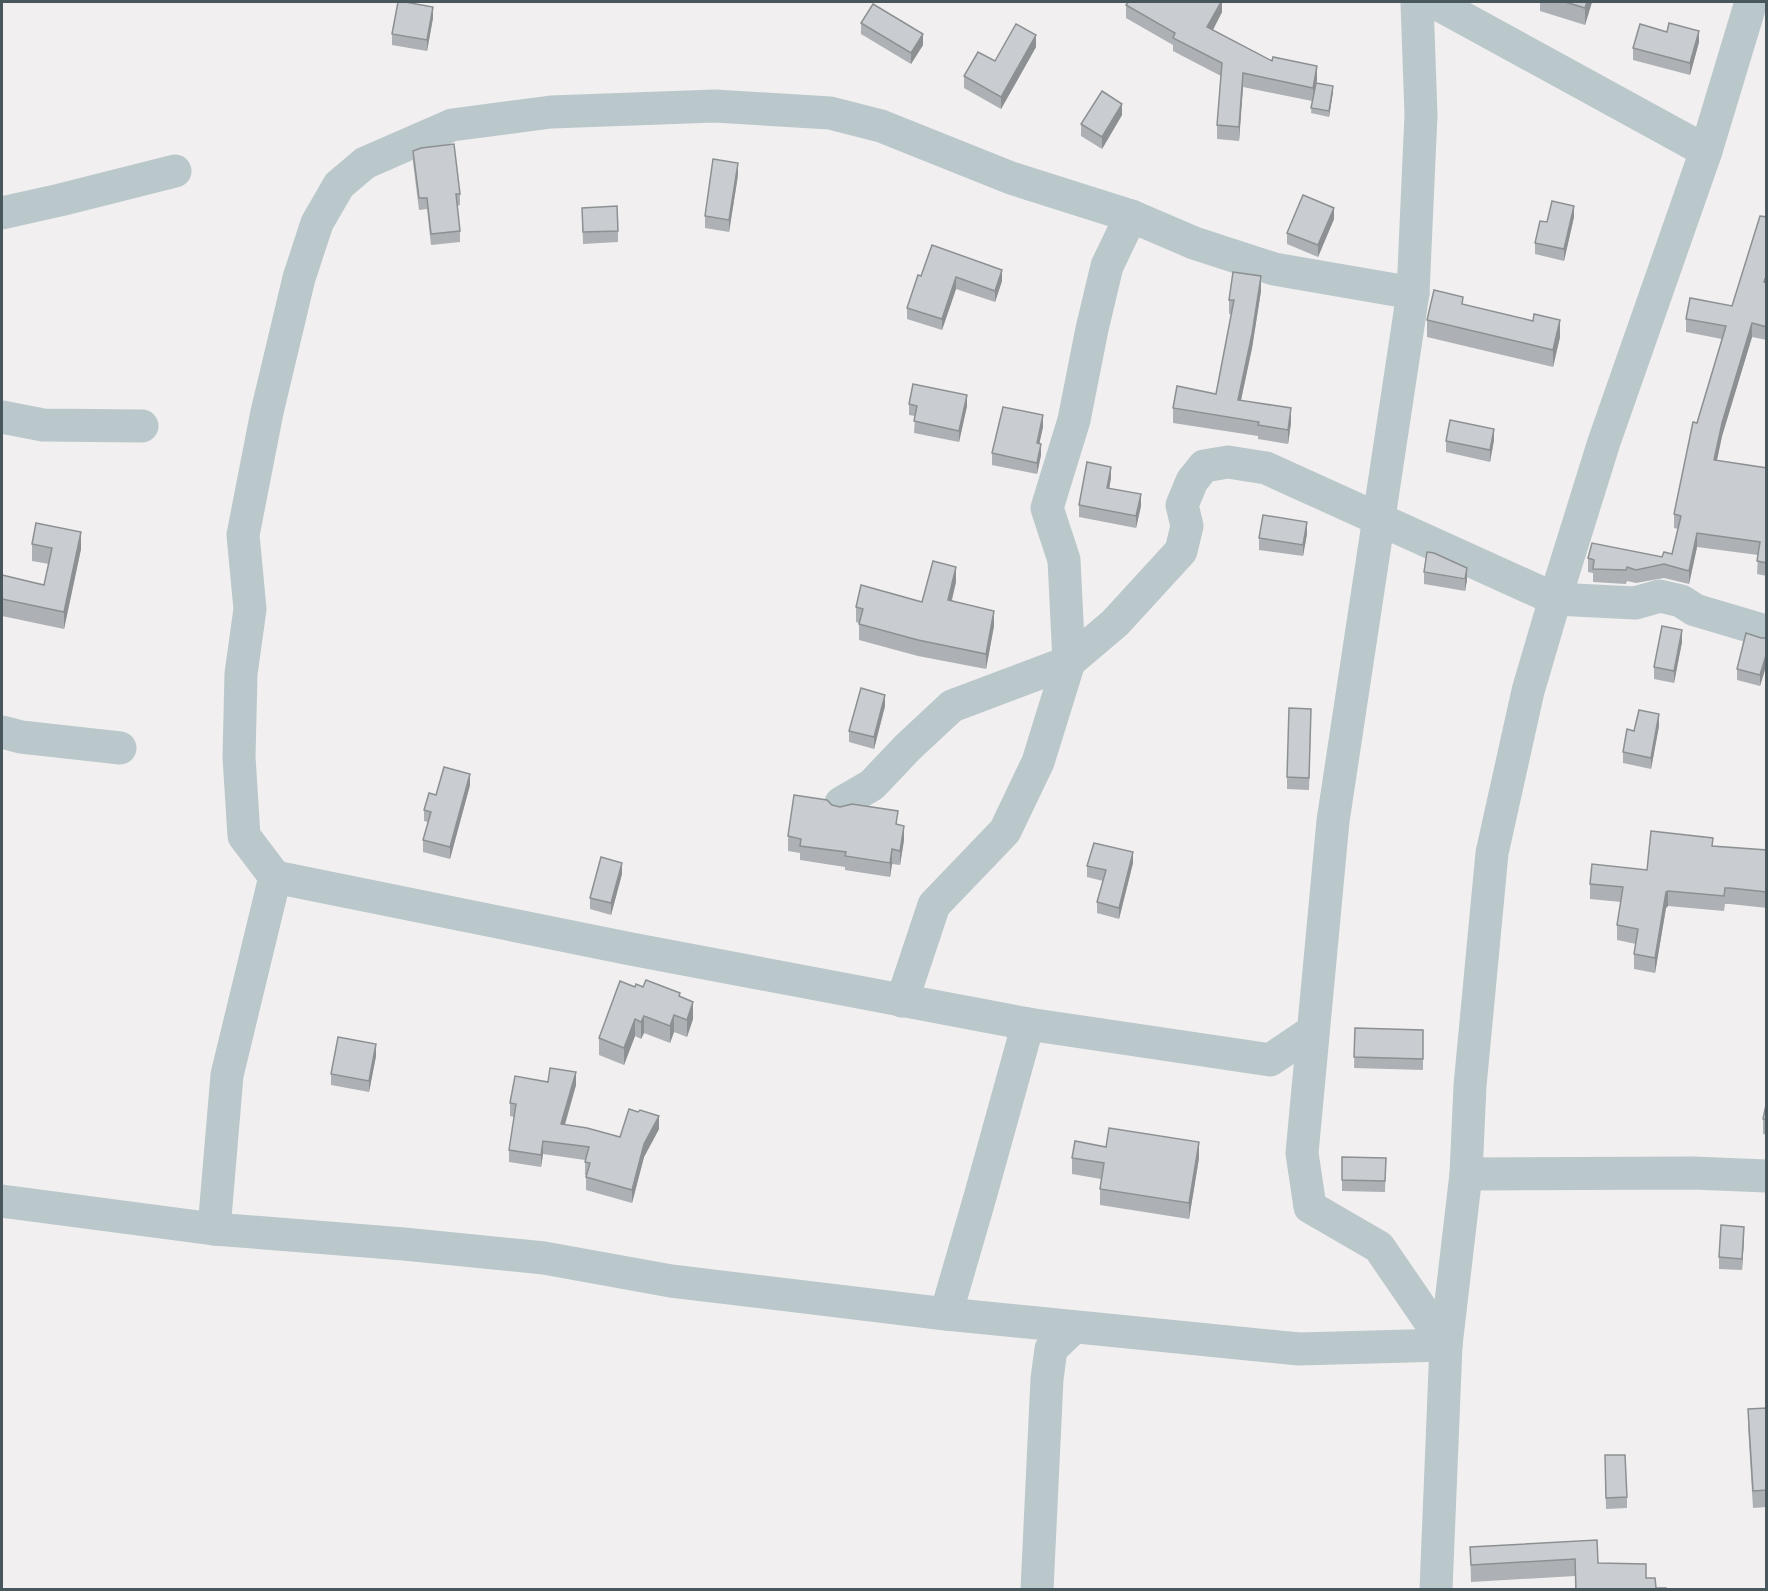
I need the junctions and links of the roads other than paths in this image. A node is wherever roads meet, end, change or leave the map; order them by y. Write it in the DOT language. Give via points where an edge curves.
graph roads {
  1 [pos="1417,2"];
  2 [pos="1434,2"];
  3 [pos="1751,2"];
  4 [pos="1707,150"];
  5 [pos="175,171"];
  6 [pos="2,213"];
  7 [pos="1131,216"];
  8 [pos="1413,293"];
  9 [pos="2,417"];
  10 [pos="142,426"];
  11 [pos="1377,520"];
  12 [pos="1554,599"];
  13 [pos="1767,631"];
  14 [pos="1069,662"];
  15 [pos="2,732"];
  16 [pos="120,748"];
  17 [pos="841,802"];
  18 [pos="275,877"];
  19 [pos="902,1001"];
  20 [pos="1028,1024"];
  21 [pos="1313,1031"];
  22 [pos="1466,1174"];
  23 [pos="1767,1176"];
  24 [pos="2,1201"];
  25 [pos="214,1229"];
  26 [pos="945,1314"];
  27 [pos="1074,1327"];
  28 [pos="1446,1344"];
  29 [pos="1037,1590"];
  30 [pos="1436,1590"];
  1 -- 8 [label="street" via="1421,115"];
  2 -- 4 [label="street"];
  3 -- 4 [label="street"];
  4 -- 12 [label="street" via="1604,442"];
  5 -- 6 [label="street"];
  7 -- 8 [label="street" via="1194,243 1274,269"];
  7 -- 14 [label="street" via="1107,266 1074,420 1047,508 1064,560"];
  7 -- 18 [label="street" via="1011,178 881,126 830,113 715,106 551,112 452,125 365,163 339,185 317,224 299,278 243,535 250,609 241,674 239,757 244,836"];
  8 -- 11 [label="street"];
  9 -- 10 [label="street" via="43,425"];
  11 -- 12 [label="street"];
  11 -- 14 [label="street" via="1266,468 1227,462 1203,466 1182,505 1187,526 1181,551 1115,623"];
  11 -- 21 [label="street" via="1333,821"];
  12 -- 13 [label="street" via="1635,603 1660,596"];
  12 -- 22 [label="street" via="1528,691 1492,853 1470,1086"];
  14 -- 17 [label="street" via="952,706 872,785"];
  14 -- 19 [label="street" via="1038,762 1005,831 934,905"];
  15 -- 16 [label="street"];
  18 -- 19 [label="street"];
  18 -- 25 [label="street" via="227,1075"];
  19 -- 20 [label="street"];
  20 -- 21 [label="street" via="1270,1060"];
  20 -- 26 [label="street"];
  21 -- 28 [label="street" via="1302,1153 1310,1207 1379,1246"];
  22 -- 23 [label="street"];
  22 -- 28 [label="street"];
  24 -- 25 [label="street"];
  25 -- 26 [label="street" via="544,1258 671,1281"];
  26 -- 27 [label="street"];
  27 -- 28 [label="street" via="1299,1349"];
  27 -- 29 [label="street" via="1051,1349"];
  28 -- 30 [label="street"];
}
